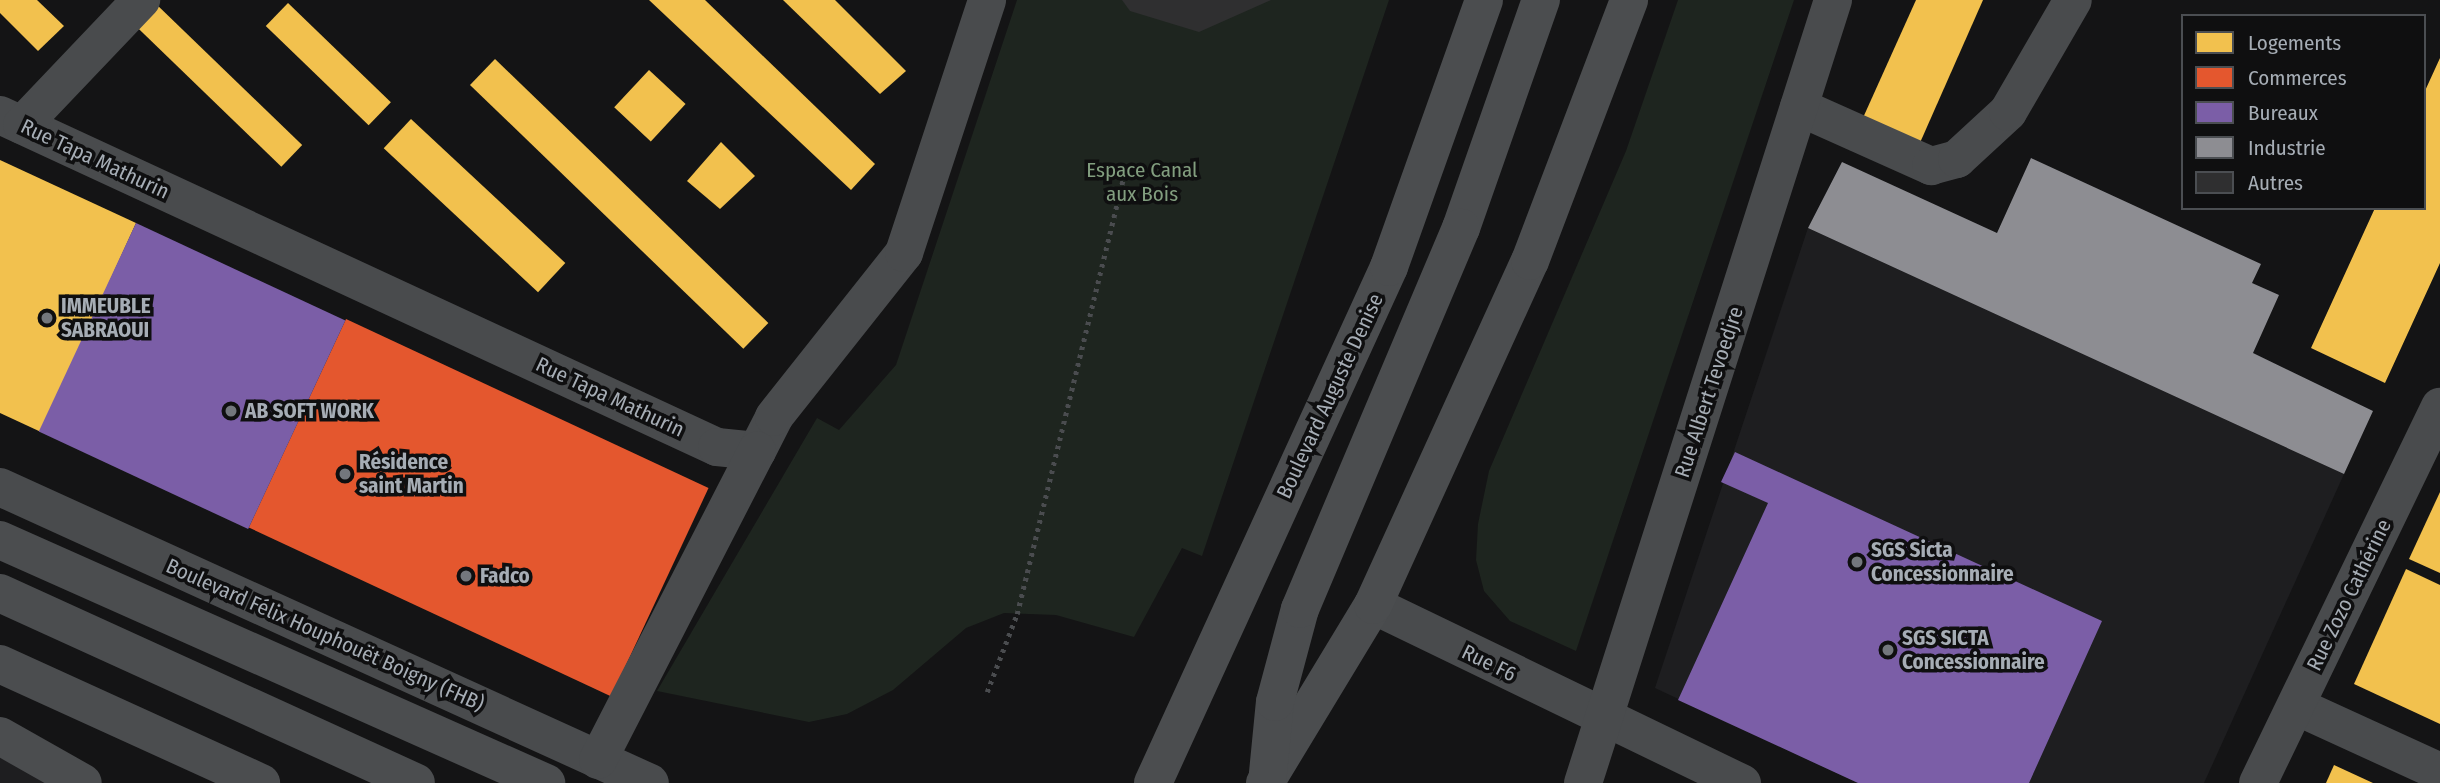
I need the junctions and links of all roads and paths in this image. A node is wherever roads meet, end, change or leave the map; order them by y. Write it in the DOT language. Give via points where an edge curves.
graph roads {
  1 [pos="141,0"];
  2 [pos="987,0"];
  3 [pos="1484,0"];
  4 [pos="1541,0"];
  5 [pos="1629,0"];
  6 [pos="1833,0"];
  7 [pos="2073,0"];
  8 [pos="1799,107"];
  9 [pos="11,120"];
  10 [pos="1127,163"];
  11 [pos="2440,407"];
  12 [pos="757,451"];
  13 [pos="0,488"];
  14 [pos="0,540"];
  15 [pos="0,593"];
  16 [pos="1373,605"];
  17 [pos="0,664"];
  18 [pos="987,692"];
  19 [pos="2296,706"];
  20 [pos="1605,720"];
  21 [pos="0,736"];
  22 [pos="598,760"];
  23 [pos="2440,772"];
  24 [pos="83,783"];
  25 [pos="261,783"];
  26 [pos="416,783"];
  27 [pos="546,783"];
  28 [pos="650,783"];
  29 [pos="1153,783"];
  30 [pos="1266,783"];
  31 [pos="1583,783"];
  32 [pos="1742,783"];
  33 [pos="2258,783"];
  1 -- 9 [label="street"];
  2 -- 12 [label="street" via="904,253 774,417"];
  3 -- 29 [label="main road, Boulevard Auguste Denise" via="1389,267"];
  4 -- 30 [label="main road, bridge" via="1461,228 1300,609 1275,702"];
  5 -- 16 [label="main road" via="1530,261"];
  6 -- 8 [label="street, Rue Albert Tevoedjre"];
  7 -- 8 [label="street" via="2008,112 1957,159 1931,166"];
  8 -- 20 [label="street, Rue Albert Tevoedjre"];
  9 -- 12 [label="street, Rue Tapa Mathurin" via="718,447"];
  10 -- 18 [label="path" via="1017,614"];
  11 -- 19 [label="street, Rue Zozo Cathérine"];
  12 -- 22 [label="street"];
  13 -- 22 [label="street, Boulevard Félix Houphouët Boigny (FHB)"];
  14 -- 27 [label="main road, Boulevard Félix Houphouët Boigny (FHB)"];
  15 -- 26 [label="main road"];
  16 -- 20 [label="street, Rue F6"];
  16 -- 30 [label="main road"];
  17 -- 25 [label="main road"];
  19 -- 23 [label="street"];
  19 -- 33 [label="street, Rue Zozo Cathérine"];
  20 -- 31 [label="street, Rue Albert Tevoedjre"];
  20 -- 32 [label="street, Rue F6"];
  21 -- 24 [label="main road"];
  22 -- 28 [label="street, Boulevard Félix Houphouët Boigny (FHB)"];
}
